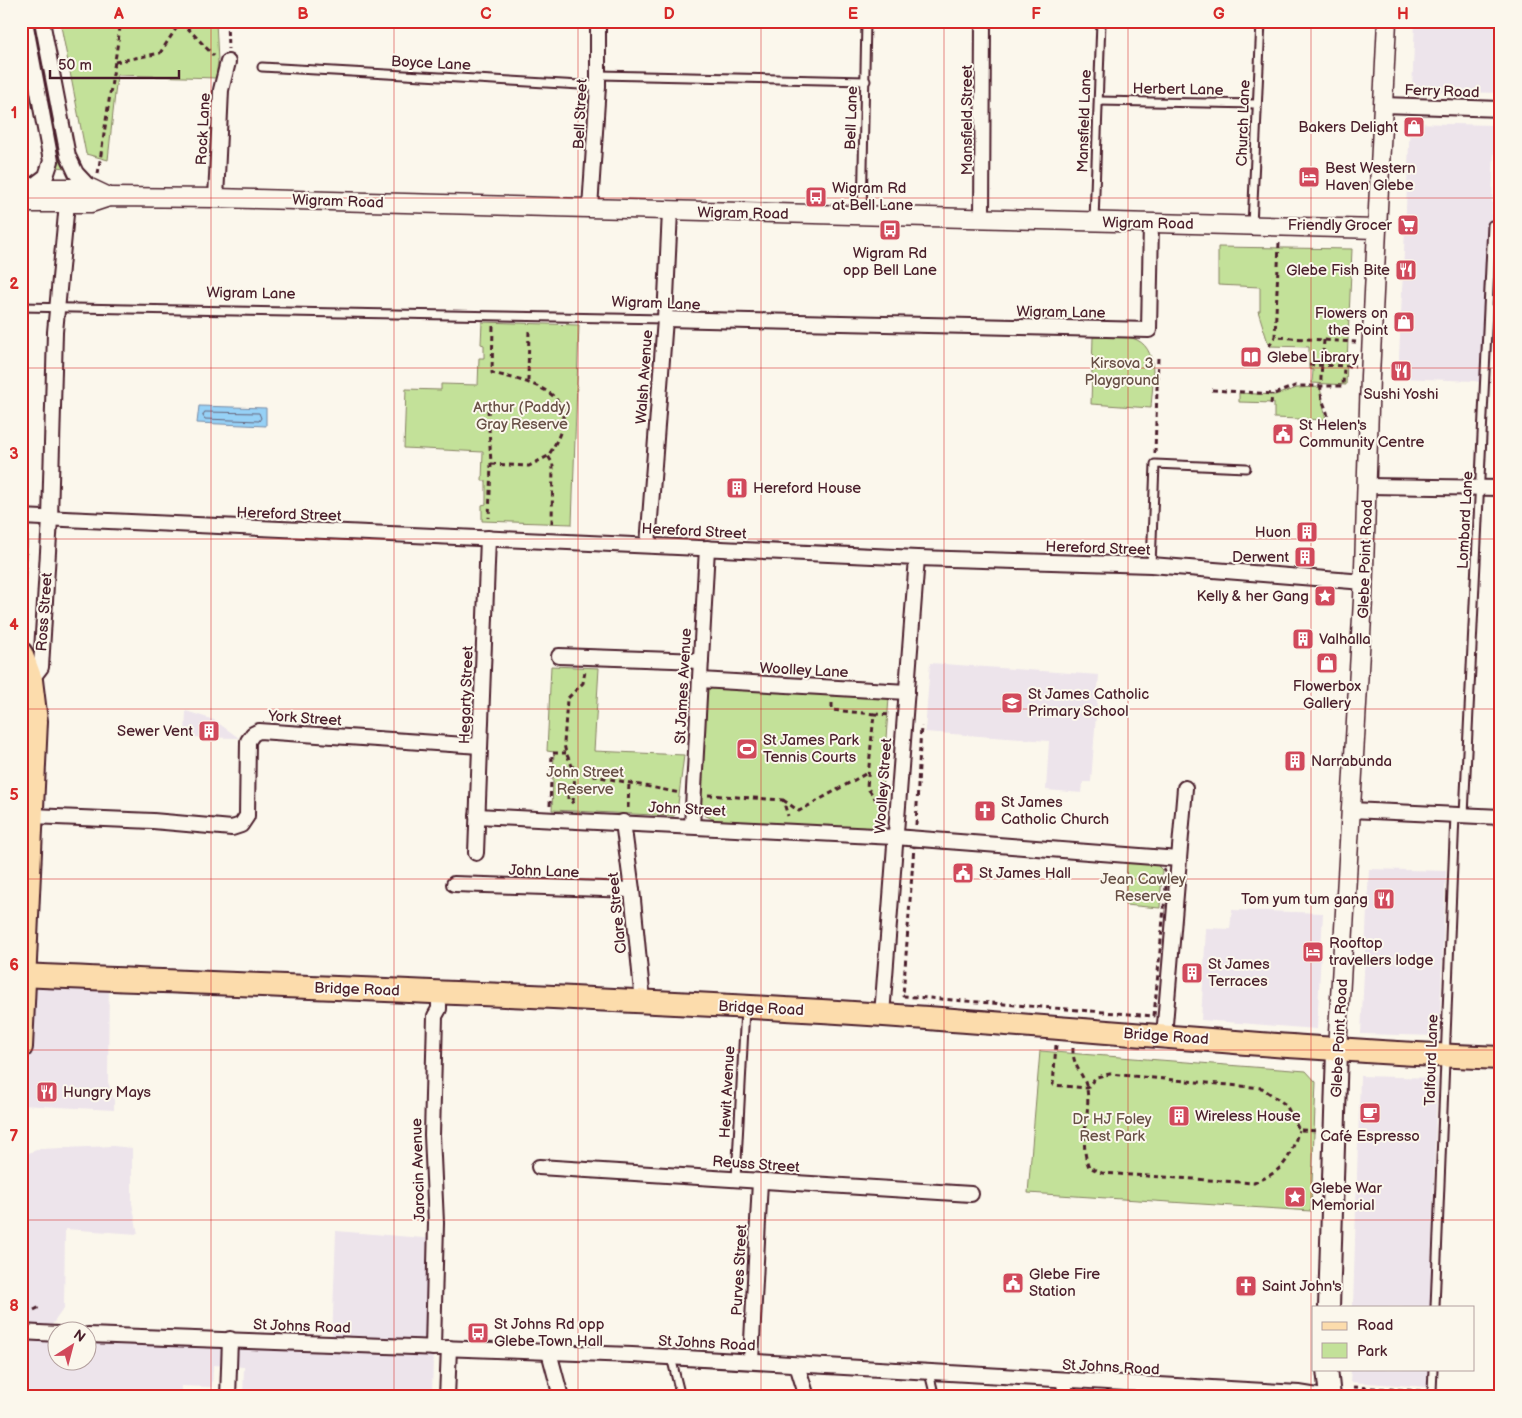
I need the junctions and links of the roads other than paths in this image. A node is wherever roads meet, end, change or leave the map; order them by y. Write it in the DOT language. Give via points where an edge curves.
graph roads {
  1 [pos="25,21"];
  2 [pos="42,21"];
  3 [pos="598,21"];
  4 [pos="866,21"];
  5 [pos="983,21"];
  6 [pos="1102,21"];
  7 [pos="1261,21"];
  8 [pos="1387,21"];
  9 [pos="226,65"];
  10 [pos="262,67"];
  11 [pos="598,81"];
  12 [pos="866,81"];
  13 [pos="1099,101"];
  14 [pos="1257,104"];
  15 [pos="1383,105"];
  16 [pos="1501,109"];
  17 [pos="94,182"];
  18 [pos="24,193"];
  19 [pos="109,197"];
  20 [pos="216,198"];
  21 [pos="67,203"];
  22 [pos="590,208"];
  23 [pos="670,211"];
  24 [pos="862,216"];
  25 [pos="982,218"];
  26 [pos="1094,222"];
  27 [pos="1150,224"];
  28 [pos="1492,225"];
  29 [pos="1252,226"];
  30 [pos="1377,229"];
  31 [pos="56,306"];
  32 [pos="21,307"];
  33 [pos="665,319"];
  34 [pos="1246,468"];
  35 [pos="1368,486"];
  36 [pos="1480,488"];
  37 [pos="1501,488"];
  38 [pos="21,517"];
  39 [pos="50,519"];
  40 [pos="488,538"];
  41 [pos="648,545"];
  42 [pos="707,548"];
  43 [pos="917,558"];
  44 [pos="1151,566"];
  45 [pos="1364,582"];
  46 [pos="21,653"];
  47 [pos="559,656"];
  48 [pos="701,661"];
  49 [pos="31,680"];
  50 [pos="700,680"];
  51 [pos="907,692"];
  52 [pos="29,721"];
  53 [pos="480,746"];
  54 [pos="1185,788"];
  55 [pos="1351,810"];
  56 [pos="1460,815"];
  57 [pos="32,816"];
  58 [pos="477,816"];
  59 [pos="1501,817"];
  60 [pos="625,819"];
  61 [pos="692,826"];
  62 [pos="896,838"];
  63 [pos="476,853"];
  64 [pos="1179,858"];
  65 [pos="454,884"];
  66 [pos="632,890"];
  67 [pos="22,975"];
  68 [pos="439,992"];
  69 [pos="642,1002"];
  70 [pos="745,1007"];
  71 [pos="882,1015"];
  72 [pos="1164,1036"];
  73 [pos="21,1047"];
  74 [pos="1338,1050"];
  75 [pos="1445,1056"];
  76 [pos="1501,1058"];
  77 [pos="539,1167"];
  78 [pos="736,1179"];
  79 [pos="760,1181"];
  80 [pos="971,1194"];
  81 [pos="1329,1306"];
  82 [pos="1435,1306"];
  83 [pos="21,1332"];
  84 [pos="48,1333"];
  85 [pos="98,1335"];
  86 [pos="230,1340"];
  87 [pos="433,1348"];
  88 [pos="449,1348"];
  89 [pos="549,1352"];
  90 [pos="671,1357"];
  91 [pos="751,1362"];
  92 [pos="797,1365"];
  93 [pos="1327,1370"];
  94 [pos="1433,1370"];
  95 [pos="929,1373"];
  96 [pos="1063,1380"];
  97 [pos="1193,1392"];
  98 [pos="805,1395"];
  99 [pos="228,1397"];
  100 [pos="447,1397"];
  101 [pos="561,1397"];
  102 [pos="681,1397"];
  103 [pos="935,1397"];
  104 [pos="1067,1397"];
  105 [pos="1324,1397"];
  106 [pos="1330,1397"];
  107 [pos="1436,1397"];
  1 -- 18 [label="street" via="50,161 46,176"];
  2 -- 17 [label="street" via="68,156 76,173"];
  3 -- 11 [label="street, Bell Street"];
  4 -- 12 [label="lane, Bell Lane"];
  5 -- 25 [label="street, Mansfield Street"];
  6 -- 13 [label="lane, Mansfield Lane"];
  7 -- 14 [label="lane, Church Lane"];
  8 -- 15 [label="street, Glebe Point Road"];
  9 -- 20 [label="street, Rock Lane" via="221,90"];
  10 -- 11 [label="lane, Boyce Lane"];
  11 -- 12 [label="lane, Boyce Lane"];
  11 -- 22 [label="street, Bell Street"];
  12 -- 24 [label="lane, Bell Lane"];
  13 -- 14 [label="lane, Herbert Lane"];
  13 -- 26 [label="lane, Mansfield Lane"];
  14 -- 29 [label="lane, Church Lane"];
  15 -- 16 [label="street, Ferry Road"];
  15 -- 30 [label="street, Glebe Point Road"];
  17 -- 18 [label="street, Wigram Road"];
  17 -- 19 [label="street, Wigram Road"];
  18 -- 21 [label="street, Wigram Road"];
  19 -- 20 [label="street, Wigram Road"];
  19 -- 21 [label="street, Wigram Road" via="91,203"];
  20 -- 22 [label="street, Wigram Road"];
  21 -- 31 [label="street, Ross Street"];
  22 -- 23 [label="street, Wigram Road"];
  23 -- 24 [label="street, Wigram Road"];
  23 -- 33 [label="street, Walsh Avenue"];
  24 -- 25 [label="street, Wigram Road"];
  25 -- 26 [label="street, Wigram Road"];
  26 -- 27 [label="street, Wigram Road"];
  27 -- 29 [label="street, Wigram Road"];
  27 -- 33 [label="street, Wigram Lane" via="1148,330"];
  28 -- 36 [label="lane, Lombard Lane"];
  29 -- 30 [label="street, Wigram Road"];
  30 -- 35 [label="street, Glebe Point Road"];
  31 -- 32 [label="lane, Wigram Lane"];
  31 -- 33 [label="lane, Wigram Lane"];
  31 -- 39 [label="street, Ross Street"];
  33 -- 41 [label="street, Walsh Avenue"];
  34 -- 44 [label="lane" via="1155,464"];
  35 -- 36 [label="street"];
  35 -- 45 [label="street, Glebe Point Road"];
  36 -- 37 [label="street"];
  36 -- 56 [label="lane, Lombard Lane"];
  38 -- 39 [label="street, Hereford Street"];
  39 -- 40 [label="street, Hereford Street"];
  39 -- 49 [label="street, Ross Street" via="41,667"];
  40 -- 41 [label="street, Hereford Street"];
  40 -- 53 [label="street, Hegarty Street"];
  41 -- 42 [label="street, Hereford Street"];
  42 -- 43 [label="street, Hereford Street"];
  42 -- 48 [label="street, St James Avenue"];
  43 -- 44 [label="street, Hereford Street"];
  43 -- 51 [label="street, Woolley Street"];
  44 -- 45 [label="street, Hereford Street"];
  45 -- 55 [label="street, Glebe Point Road"];
  46 -- 49 [label="main road"];
  47 -- 48 [label="street"];
  48 -- 50 [label="street, St James Avenue"];
  49 -- 52 [label="main road"];
  50 -- 51 [label="street, Woolley Lane"];
  50 -- 61 [label="street, St James Avenue"];
  51 -- 62 [label="street, Woolley Street"];
  52 -- 57 [label="main road"];
  53 -- 57 [label="street, York Street" via="260,731 252,734 248,741 247,816 241,825 232,828"];
  53 -- 58 [label="street, Hegarty Street"];
  54 -- 64 [label="street"];
  55 -- 56 [label="street"];
  55 -- 74 [label="street, Glebe Point Road"];
  56 -- 59 [label="street"];
  56 -- 75 [label="lane, Talfourd Lane"];
  57 -- 67 [label="main road"];
  58 -- 60 [label="street, John Street"];
  58 -- 63 [label="street, Hegarty Street"];
  60 -- 61 [label="street, John Street"];
  60 -- 66 [label="street, Clare Street"];
  61 -- 62 [label="street, John Street"];
  62 -- 64 [label="street, John Street"];
  62 -- 71 [label="street, Woolley Street"];
  64 -- 72 [label="street"];
  65 -- 66 [label="street, John Lane"];
  66 -- 69 [label="street, Clare Street"];
  67 -- 68 [label="main road, Bridge Road"];
  67 -- 73 [label="main road"];
  68 -- 69 [label="main road, Bridge Road"];
  68 -- 87 [label="street, Jarocin Avenue" via="439,1009 434,1016 432,1125 436,1223"];
  69 -- 70 [label="main road, Bridge Road"];
  70 -- 71 [label="main road, Bridge Road"];
  70 -- 78 [label="lane, Hewit Avenue"];
  71 -- 72 [label="main road, Bridge Road"];
  72 -- 74 [label="main road, Bridge Road"];
  74 -- 75 [label="main road, Bridge Road"];
  74 -- 81 [label="main road, Glebe Point Road"];
  75 -- 76 [label="main road, Bridge Road"];
  75 -- 82 [label="lane, Talfourd Lane"];
  77 -- 78 [label="street, Reuss Street"];
  78 -- 79 [label="street, Reuss Street"];
  79 -- 80 [label="street, Reuss Street"];
  79 -- 91 [label="street, Purves Street"];
  83 -- 84 [label="street"];
  85 -- 86 [label="street, St Johns Road"];
  86 -- 87 [label="street, St Johns Road"];
  86 -- 99 [label="street"];
  87 -- 88 [label="street, St Johns Road"];
  88 -- 89 [label="street, St Johns Road"];
  88 -- 100 [label="street"];
  89 -- 90 [label="street, St Johns Road"];
  89 -- 101 [label="street"];
  90 -- 91 [label="street, St Johns Road"];
  90 -- 102 [label="lane"];
  91 -- 92 [label="street, St Johns Road"];
  92 -- 95 [label="street, St Johns Road"];
  92 -- 98 [label="street"];
  93 -- 106 [label="main road"];
  94 -- 107 [label="lane" via="1432,1392"];
  95 -- 96 [label="street, St Johns Road"];
  95 -- 103 [label="lane"];
  96 -- 97 [label="street, St Johns Road"];
  96 -- 104 [label="street"];
  97 -- 105 [label="street, St Johns Road" via="1299,1393"];
}
